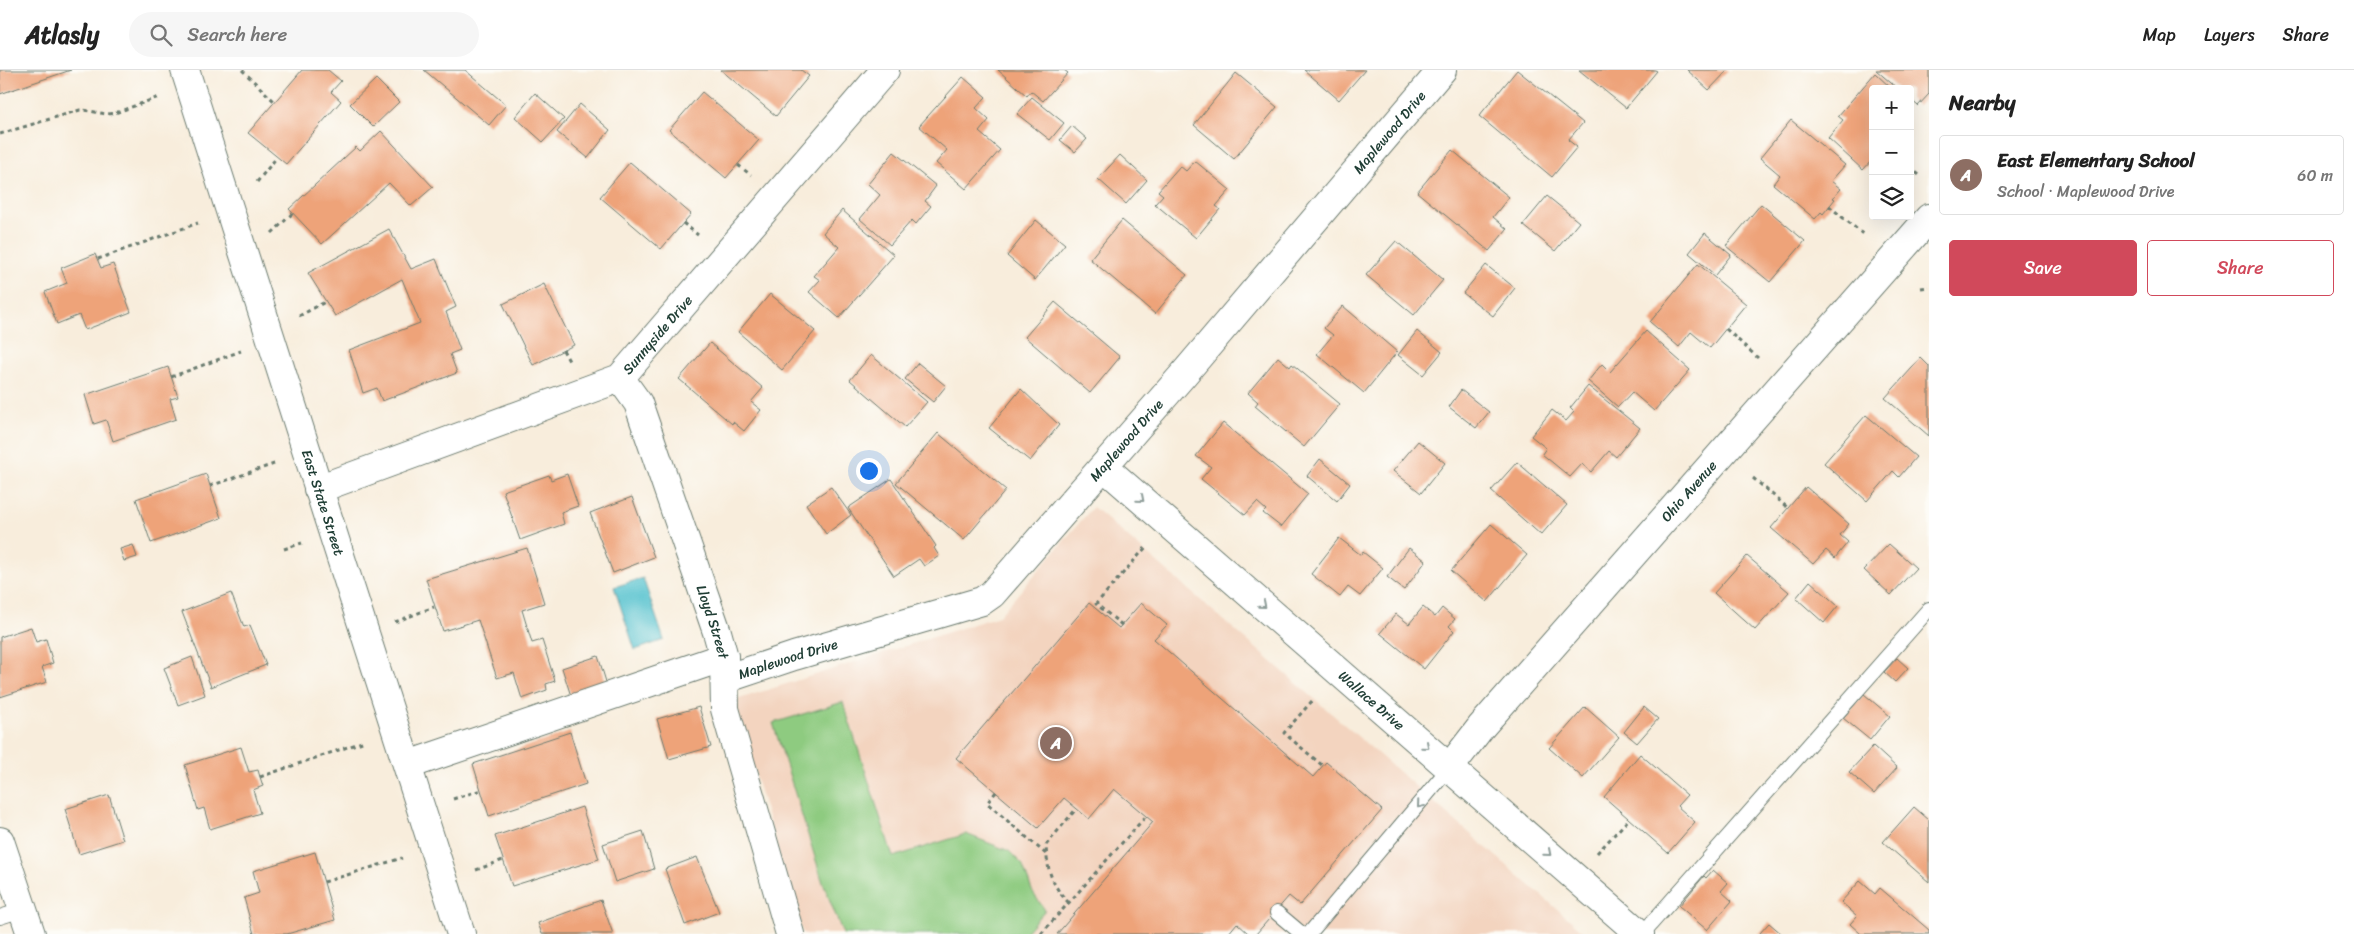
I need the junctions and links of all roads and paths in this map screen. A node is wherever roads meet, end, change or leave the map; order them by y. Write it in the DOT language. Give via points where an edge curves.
graph roads {
  1 [pos="185,70"];
  2 [pos="242,70"];
  3 [pos="885,70"];
  4 [pos="1442,70"];
  5 [pos="161,96"];
  6 [pos="275,102"];
  7 [pos="0,134"];
  8 [pos="277,157"];
  9 [pos="738,164"];
  10 [pos="1914,171"];
  11 [pos="1919,175"];
  12 [pos="754,178"];
  13 [pos="252,187"];
  14 [pos="1829,206"];
  15 [pos="293,213"];
  16 [pos="1929,218"];
  17 [pos="203,222"];
  18 [pos="683,223"];
  19 [pos="268,236"];
  20 [pos="1865,236"];
  21 [pos="703,239"];
  22 [pos="98,259"];
  23 [pos="1929,287"];
  24 [pos="1921,288"];
  25 [pos="325,302"];
  26 [pos="294,319"];
  27 [pos="1726,329"];
  28 [pos="242,350"];
  29 [pos="1758,358"];
  30 [pos="171,376"];
  31 [pos="620,378"];
  32 [pos="277,463"];
  33 [pos="1104,467"];
  34 [pos="1753,478"];
  35 [pos="210,486"];
  36 [pos="318,489"];
  37 [pos="1788,508"];
  38 [pos="302,543"];
  39 [pos="1149,543"];
  40 [pos="284,550"];
  41 [pos="434,607"];
  42 [pos="1929,609"];
  43 [pos="394,622"];
  44 [pos="1122,625"];
  45 [pos="724,668"];
  46 [pos="1312,701"];
  47 [pos="365,741"];
  48 [pos="408,765"];
  49 [pos="1323,766"];
  50 [pos="1450,767"];
  51 [pos="260,777"];
  52 [pos="481,790"];
  53 [pos="996,792"];
  54 [pos="450,800"];
  55 [pos="1076,809"];
  56 [pos="1146,816"];
  57 [pos="1629,818"];
  58 [pos="0,841"];
  59 [pos="1597,854"];
  60 [pos="1047,855"];
  61 [pos="402,858"];
  62 [pos="503,860"];
  63 [pos="472,870"];
  64 [pos="324,882"];
  65 [pos="1069,903"];
  66 [pos="1277,913"];
  67 [pos="18,920"];
  68 [pos="462,934"];
  69 [pos="790,934"];
  70 [pos="1041,934"];
  71 [pos="1302,934"];
  72 [pos="1309,934"];
  73 [pos="1641,934"];
  1 -- 36 [label="street, East State Street"];
  2 -- 6 [label="path"];
  3 -- 31 [label="street, Sunnyside Drive"];
  4 -- 33 [label="street, Maplewood Drive"];
  5 -- 7 [label="path" via="108,115 80,110"];
  8 -- 13 [label="path"];
  9 -- 12 [label="path"];
  10 -- 11 [label="path"];
  14 -- 20 [label="path"];
  15 -- 19 [label="path"];
  16 -- 50 [label="street, Ohio Avenue" via="1469,740"];
  17 -- 22 [label="path"];
  18 -- 21 [label="path"];
  23 -- 24 [label="path"];
  25 -- 26 [label="path"];
  27 -- 29 [label="path"];
  28 -- 30 [label="path"];
  31 -- 36 [label="street, Sunnyside Drive"];
  31 -- 45 [label="street, Lloyd Street" via="638,403 717,632"];
  32 -- 35 [label="path"];
  33 -- 45 [label="street, Maplewood Drive" via="1004,583 982,601 794,656"];
  33 -- 50 [label="street, Wallace Drive, one-way"];
  34 -- 37 [label="path"];
  36 -- 48 [label="street, East State Street"];
  38 -- 40 [label="path"];
  39 -- 44 [label="path" via="1096,604"];
  41 -- 43 [label="path"];
  42 -- 73 [label="lane"];
  45 -- 48 [label="street, Maplewood Drive"];
  45 -- 69 [label="street, Lloyd Street" via="725,709"];
  46 -- 49 [label="path" via="1284,733"];
  47 -- 51 [label="path"];
  48 -- 68 [label="street, East State Street"];
  50 -- 72 [label="lane, one-way"];
  50 -- 73 [label="street, Wallace Drive, one-way"];
  52 -- 54 [label="path"];
  53 -- 60 [label="path" via="987,803"];
  55 -- 60 [label="path" via="1046,845"];
  56 -- 65 [label="path"];
  57 -- 59 [label="path"];
  58 -- 67 [label="street"];
  60 -- 65 [label="path" via="1052,881"];
  61 -- 64 [label="path"];
  62 -- 63 [label="path"];
  65 -- 70 [label="path"];
  66 -- 71 [label="lane"];
}
